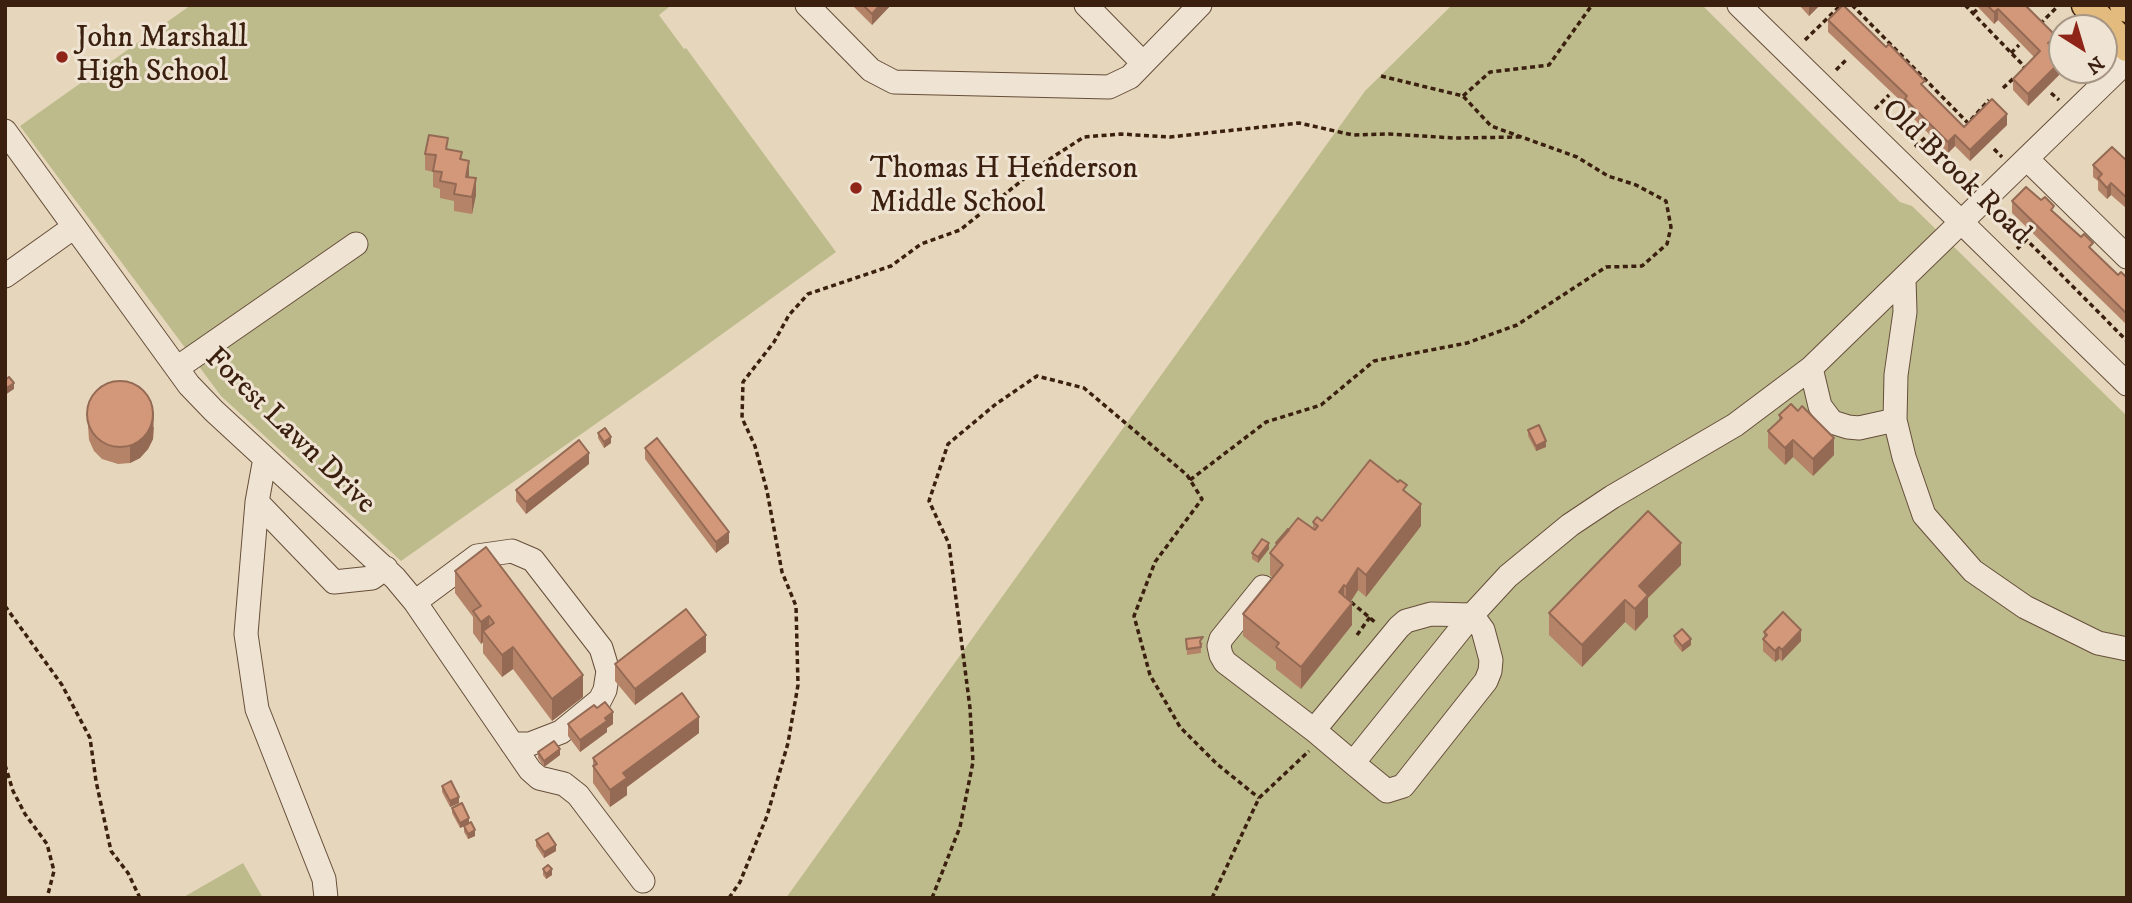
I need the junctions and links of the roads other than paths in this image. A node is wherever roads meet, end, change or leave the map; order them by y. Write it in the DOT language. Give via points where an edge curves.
graph roads {
  1 [pos="807,5"];
  2 [pos="1086,5"];
  3 [pos="1739,5"];
  4 [pos="2086,5"];
  5 [pos="1195,7"];
  6 [pos="2127,47"];
  7 [pos="2127,61"];
  8 [pos="1143,63"];
  9 [pos="5,131"];
  10 [pos="2027,159"];
  11 [pos="1962,224"];
  12 [pos="74,228"];
  13 [pos="356,244"];
  14 [pos="2127,257"];
  15 [pos="5,276"];
  16 [pos="1905,279"];
  17 [pos="177,368"];
  18 [pos="1811,368"];
  19 [pos="2122,370"];
  20 [pos="1895,420"];
  21 [pos="265,458"];
  22 [pos="257,502"];
  23 [pos="386,568"];
  24 [pos="1263,587"];
  25 [pos="415,602"];
  26 [pos="1472,615"];
  27 [pos="2127,649"];
  28 [pos="1319,734"];
  29 [pos="512,744"];
  30 [pos="1353,762"];
  31 [pos="643,881"];
  32 [pos="326,898"];
  1 -- 8 [label="street" via="871,70 894,82 1109,87 1130,77"];
  2 -- 8 [label="street"];
  3 -- 11 [label="street, Old Brook Road"];
  4 -- 6 [label="main road"];
  5 -- 8 [label="street"];
  7 -- 10 [label="street"];
  9 -- 12 [label="street, Forest Lawn Drive"];
  10 -- 11 [label="street"];
  10 -- 14 [label="street"];
  11 -- 16 [label="street"];
  11 -- 19 [label="street, Old Brook Road"];
  12 -- 15 [label="street"];
  12 -- 17 [label="street, Forest Lawn Drive"];
  13 -- 17 [label="street"];
  16 -- 18 [label="street"];
  16 -- 20 [label="street"];
  17 -- 21 [label="street, Forest Lawn Drive" via="199,396"];
  18 -- 20 [label="street" via="1820,406 1832,422 1859,428"];
  18 -- 26 [label="street" via="1735,425 1560,532 1508,576"];
  20 -- 27 [label="street" via="1924,514 1973,571 2025,607 2098,643"];
  21 -- 22 [label="street"];
  21 -- 23 [label="street, Forest Lawn Drive"];
  22 -- 23 [label="street" via="334,582 372,578"];
  22 -- 32 [label="street" via="246,634 257,709 324,879"];
  23 -- 25 [label="street, Forest Lawn Drive"];
  24 -- 28 [label="street" via="1221,639 1221,655"];
  25 -- 29 [label="street, Forest Lawn Drive"];
  25 -- 29 [label="street" via="477,556 512,551 533,561 601,648 608,671 600,700 561,732 530,744"];
  26 -- 28 [label="street" via="1431,614 1406,621"];
  26 -- 30 [label="street"];
  26 -- 30 [label="street" via="1489,648 1490,671 1404,786 1387,791"];
  28 -- 30 [label="street"];
  29 -- 31 [label="street, Forest Lawn Drive" via="539,778 564,784 578,795"];
}
